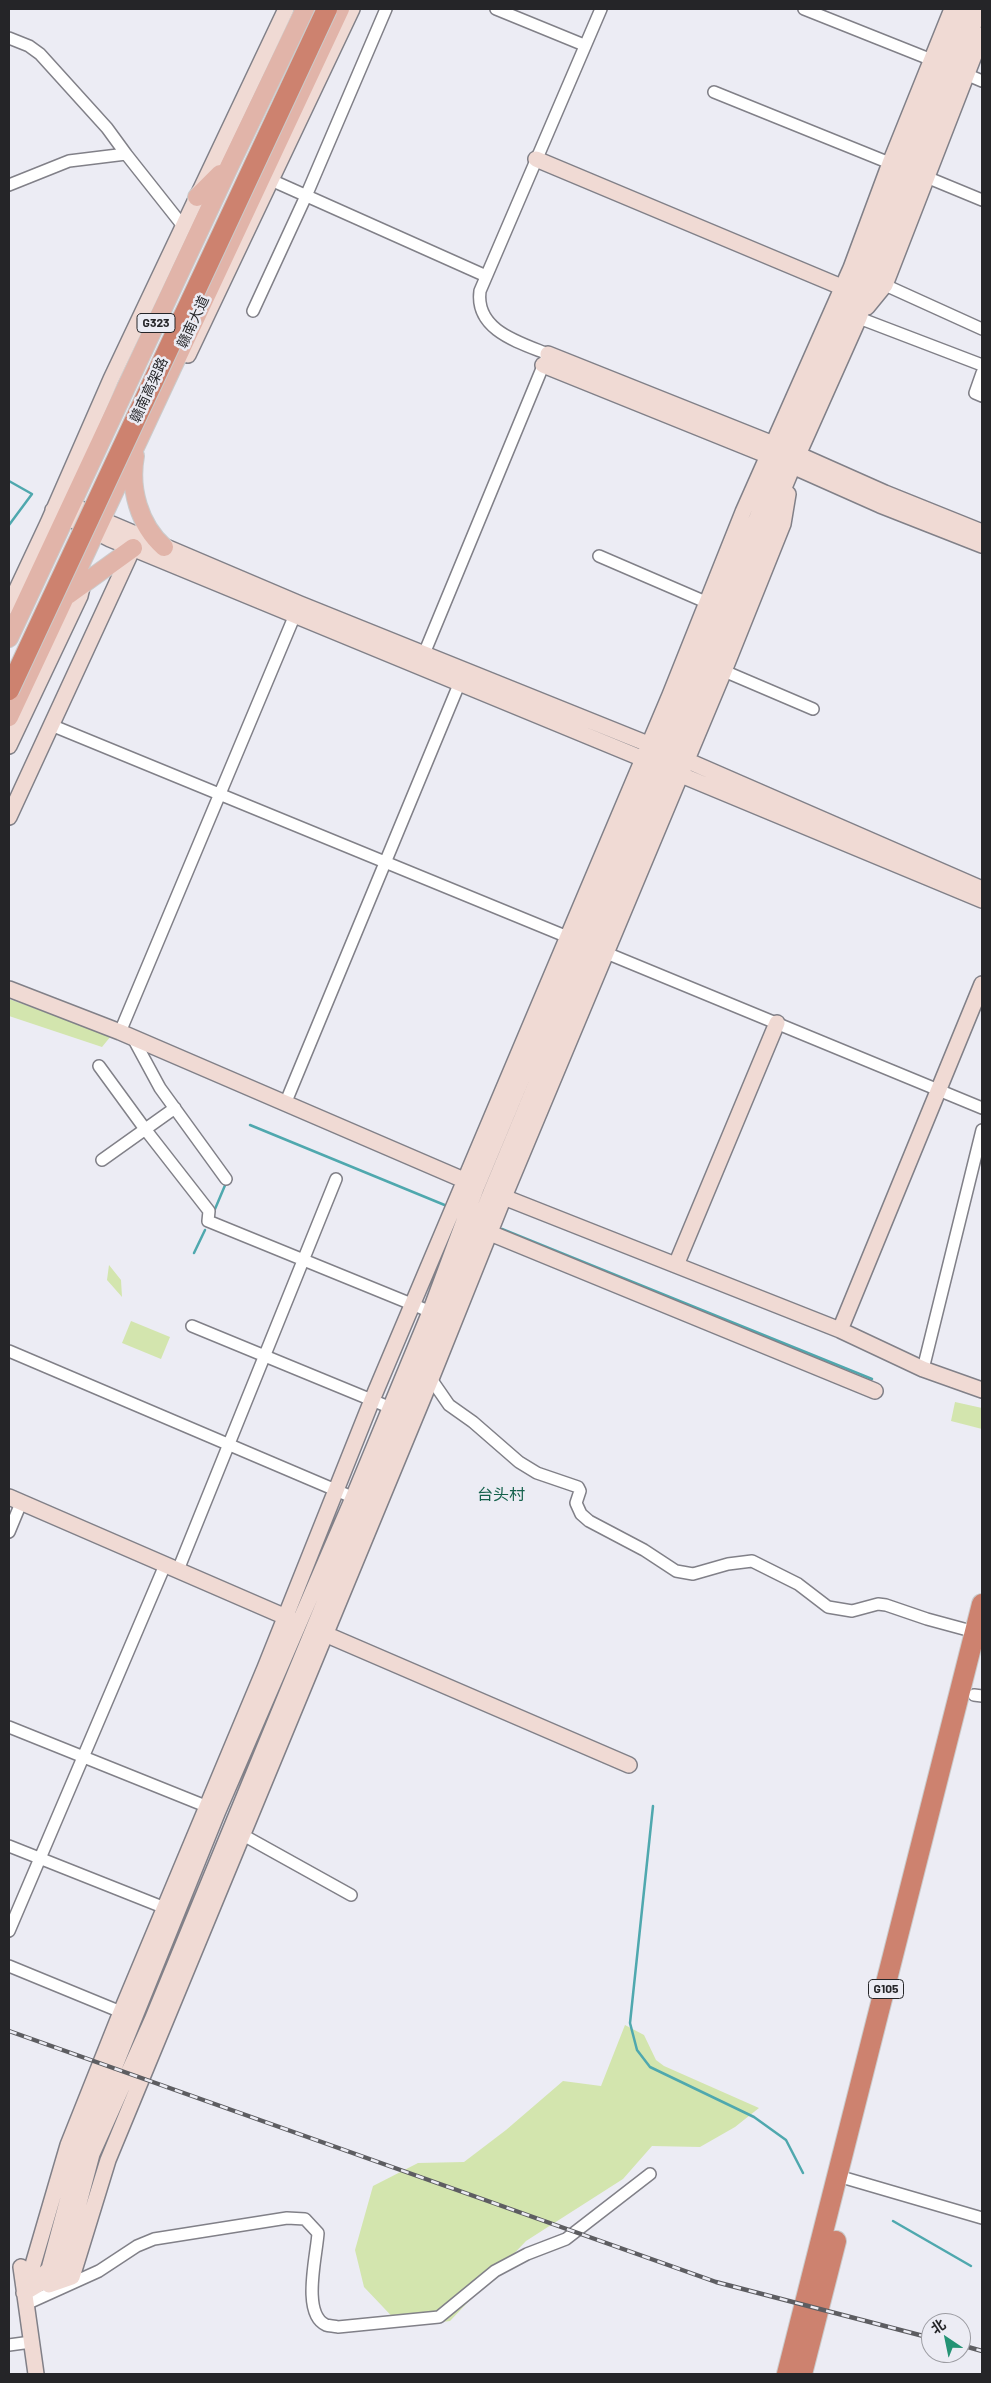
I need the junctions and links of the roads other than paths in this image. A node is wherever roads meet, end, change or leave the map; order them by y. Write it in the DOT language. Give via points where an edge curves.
graph roads {
  1 [pos="286,9"];
  2 [pos="305,9"];
  3 [pos="314,9"];
  4 [pos="352,9"];
  5 [pos="386,9"];
  6 [pos="496,9"];
  7 [pos="601,9"];
  8 [pos="804,9"];
  9 [pos="952,9"];
  10 [pos="966,9"];
  11 [pos="980,9"];
  12 [pos="334,12"];
  13 [pos="982,35"];
  14 [pos="9,38"];
  15 [pos="584,45"];
  16 [pos="949,67"];
  17 [pos="982,81"];
  18 [pos="714,92"];
  19 [pos="126,154"];
  20 [pos="536,159"];
  21 [pos="230,164"];
  22 [pos="908,170"];
  23 [pos="267,178"];
  24 [pos="9,185"];
  25 [pos="306,196"];
  26 [pos="197,197"];
  27 [pos="982,200"];
  28 [pos="254,216"];
  29 [pos="183,226"];
  30 [pos="486,276"];
  31 [pos="885,285"];
  32 [pos="849,290"];
  33 [pos="253,311"];
  34 [pos="853,315"];
  35 [pos="982,329"];
  36 [pos="546,360"];
  37 [pos="982,365"];
  38 [pos="982,372"];
  39 [pos="982,396"];
  40 [pos="142,432"];
  41 [pos="783,455"];
  42 [pos="133,468"];
  43 [pos="62,507"];
  44 [pos="97,525"];
  45 [pos="982,532"];
  46 [pos="982,546"];
  47 [pos="164,547"];
  48 [pos="133,548"];
  49 [pos="599,556"];
  50 [pos="84,582"];
  51 [pos="66,597"];
  52 [pos="708,603"];
  53 [pos="9,606"];
  54 [pos="298,609"];
  55 [pos="9,638"];
  56 [pos="44,641"];
  57 [pos="421,660"];
  58 [pos="9,665"];
  59 [pos="724,671"];
  60 [pos="43,673"];
  61 [pos="460,682"];
  62 [pos="9,690"];
  63 [pos="813,709"];
  64 [pos="9,717"];
  65 [pos="52,725"];
  66 [pos="9,746"];
  67 [pos="655,746"];
  68 [pos="681,757"];
  69 [pos="648,761"];
  70 [pos="675,773"];
  71 [pos="220,794"];
  72 [pos="9,817"];
  73 [pos="385,862"];
  74 [pos="982,889"];
  75 [pos="982,900"];
  76 [pos="587,945"];
  77 [pos="982,984"];
  78 [pos="9,989"];
  79 [pos="777,1023"];
  80 [pos="120,1032"];
  81 [pos="134,1040"];
  82 [pos="99,1066"];
  83 [pos="939,1090"];
  84 [pos="285,1104"];
  85 [pos="175,1108"];
  86 [pos="982,1108"];
  87 [pos="145,1129"];
  88 [pos="982,1130"];
  89 [pos="102,1160"];
  90 [pos="226,1179"];
  91 [pos="336,1179"];
  92 [pos="471,1183"];
  93 [pos="497,1195"];
  94 [pos="490,1233"];
  95 [pos="303,1260"];
  96 [pos="676,1265"];
  97 [pos="412,1305"];
  98 [pos="442,1317"];
  99 [pos="192,1326"];
  100 [pos="840,1330"];
  101 [pos="9,1351"];
  102 [pos="264,1356"];
  103 [pos="923,1370"];
  104 [pos="432,1380"];
  105 [pos="982,1390"];
  106 [pos="875,1392"];
  107 [pos="372,1400"];
  108 [pos="402,1413"];
  109 [pos="228,1444"];
  110 [pos="338,1491"];
  111 [pos="15,1500"];
  112 [pos="365,1503"];
  113 [pos="9,1532"];
  114 [pos="171,1568"];
  115 [pos="982,1604"];
  116 [pos="285,1617"];
  117 [pos="313,1629"];
  118 [pos="975,1632"];
  119 [pos="982,1659"];
  120 [pos="978,1696"];
  121 [pos="9,1727"];
  122 [pos="83,1757"];
  123 [pos="629,1765"];
  124 [pos="212,1809"];
  125 [pos="243,1836"];
  126 [pos="9,1846"];
  127 [pos="40,1858"];
  128 [pos="351,1895"];
  129 [pos="165,1908"];
  130 [pos="9,1931"];
  131 [pos="9,1966"];
  132 [pos="121,2012"];
  133 [pos="650,2174"];
  134 [pos="845,2178"];
  135 [pos="982,2218"];
  136 [pos="20,2267"];
  137 [pos="25,2299"];
  138 [pos="31,2342"];
  139 [pos="9,2345"];
  140 [pos="36,2374"];
  141 [pos="787,2374"];
  142 [pos="802,2374"];
  1 -- 26 [label="street"];
  2 -- 21 [label="main road, G323"];
  3 -- 12 [label="main road"];
  3 -- 58 [label="highway, 赣南高架路"];
  4 -- 23 [label="street"];
  5 -- 25 [label="street"];
  6 -- 15 [label="street"];
  7 -- 15 [label="street"];
  8 -- 16 [label="street"];
  9 -- 16 [label="street"];
  10 -- 16 [label="street"];
  11 -- 16 [label="street"];
  12 -- 23 [label="main road, 赣南大道 / G323"];
  12 -- 62 [label="highway, 赣南高架路, bridge"];
  13 -- 16 [label="street"];
  14 -- 19 [label="street" via="40,54"];
  15 -- 20 [label="street"];
  16 -- 17 [label="street"];
  16 -- 22 [label="street"];
  16 -- 22 [label="street"];
  18 -- 22 [label="street"];
  19 -- 24 [label="street" via="69,161"];
  19 -- 29 [label="street"];
  20 -- 30 [label="street"];
  20 -- 32 [label="street"];
  21 -- 26 [label="main road"];
  21 -- 43 [label="main road, G323"];
  22 -- 27 [label="street"];
  22 -- 31 [label="street"];
  22 -- 32 [label="street"];
  22 -- 32 [label="street" via="851,268"];
  22 -- 34 [label="street"];
  23 -- 25 [label="street"];
  23 -- 28 [label="main road"];
  23 -- 40 [label="main road, 赣南大道 / G323"];
  25 -- 30 [label="street"];
  25 -- 33 [label="street"];
  26 -- 29 [label="street"];
  28 -- 42 [label="street"];
  29 -- 43 [label="street" via="111,379"];
  30 -- 36 [label="street" via="478,304 487,322"];
  31 -- 34 [label="street"];
  31 -- 35 [label="street"];
  32 -- 34 [label="street"];
  32 -- 41 [label="street"];
  34 -- 37 [label="street"];
  34 -- 41 [label="street"];
  36 -- 41 [label="street"];
  36 -- 57 [label="street"];
  38 -- 39 [label="street" via="976,393"];
  40 -- 42 [label="main road"];
  40 -- 44 [label="main road, 赣南大道 / G323"];
  41 -- 45 [label="street"];
  41 -- 46 [label="street" via="880,505"];
  41 -- 52 [label="street" via="743,512"];
  41 -- 59 [label="street" via="783,524"];
  41 -- 67 [label="street"];
  41 -- 68 [label="street"];
  42 -- 44 [label="street"];
  42 -- 47 [label="main road" via="138,507 156,540"];
  43 -- 44 [label="street"];
  43 -- 53 [label="street"];
  43 -- 55 [label="main road, G323"];
  44 -- 47 [label="street"];
  44 -- 48 [label="street"];
  44 -- 50 [label="street"];
  44 -- 51 [label="main road, 赣南大道 / G323"];
  47 -- 54 [label="street"];
  48 -- 50 [label="main road"];
  48 -- 54 [label="street"];
  48 -- 65 [label="street"];
  49 -- 52 [label="street"];
  50 -- 51 [label="main road"];
  50 -- 60 [label="street"];
  51 -- 56 [label="main road, 赣南大道 / G323"];
  52 -- 67 [label="street"];
  54 -- 57 [label="street"];
  54 -- 71 [label="street"];
  56 -- 60 [label="main road"];
  56 -- 64 [label="main road, 赣南大道 / G323"];
  57 -- 61 [label="street"];
  57 -- 67 [label="street"];
  59 -- 63 [label="street"];
  59 -- 68 [label="street"];
  60 -- 66 [label="street"];
  61 -- 69 [label="street"];
  61 -- 73 [label="street"];
  65 -- 71 [label="street"];
  65 -- 72 [label="street"];
  67 -- 68 [label="street"];
  67 -- 69 [label="street"];
  68 -- 70 [label="street"];
  68 -- 74 [label="street"];
  69 -- 70 [label="street"];
  69 -- 76 [label="street"];
  70 -- 75 [label="street"];
  70 -- 76 [label="street"];
  71 -- 73 [label="street"];
  71 -- 80 [label="street"];
  73 -- 76 [label="street"];
  73 -- 84 [label="street"];
  76 -- 79 [label="street"];
  76 -- 92 [label="street"];
  76 -- 93 [label="street"];
  77 -- 83 [label="street"];
  78 -- 80 [label="street"];
  79 -- 83 [label="street"];
  79 -- 96 [label="street"];
  80 -- 81 [label="street"];
  81 -- 84 [label="street"];
  81 -- 85 [label="street" via="160,1088"];
  82 -- 87 [label="street"];
  83 -- 86 [label="street"];
  83 -- 100 [label="street"];
  84 -- 92 [label="street"];
  85 -- 87 [label="street"];
  85 -- 90 [label="street"];
  87 -- 89 [label="street"];
  87 -- 95 [label="street" via="209,1212 208,1221"];
  88 -- 103 [label="street"];
  91 -- 95 [label="street"];
  92 -- 93 [label="street"];
  92 -- 97 [label="street"];
  92 -- 98 [label="street"];
  93 -- 94 [label="street"];
  93 -- 96 [label="street"];
  93 -- 98 [label="street"];
  94 -- 98 [label="street"];
  94 -- 106 [label="street"];
  95 -- 97 [label="street"];
  95 -- 102 [label="street"];
  96 -- 100 [label="street"];
  97 -- 98 [label="street"];
  97 -- 107 [label="street"];
  98 -- 104 [label="street"];
  98 -- 108 [label="street"];
  99 -- 102 [label="street"];
  100 -- 103 [label="street"];
  101 -- 109 [label="street"];
  102 -- 107 [label="street"];
  102 -- 109 [label="street"];
  103 -- 105 [label="street"];
  104 -- 108 [label="street"];
  104 -- 118 [label="street" via="449,1404 519,1462 537,1473 578,1488 578,1509 589,1521 631,1542 676,1571 693,1574 752,1561 798,1584 828,1607 852,1611 886,1604"];
  107 -- 108 [label="street"];
  107 -- 110 [label="street"];
  108 -- 112 [label="street"];
  108 -- 112 [label="street"];
  109 -- 110 [label="street"];
  109 -- 114 [label="street"];
  110 -- 112 [label="street"];
  110 -- 116 [label="street"];
  111 -- 113 [label="street"];
  111 -- 114 [label="street"];
  112 -- 117 [label="street"];
  112 -- 117 [label="street"];
  114 -- 116 [label="street"];
  114 -- 122 [label="street"];
  115 -- 118 [label="highway, G105"];
  116 -- 117 [label="street"];
  116 -- 124 [label="street"];
  117 -- 123 [label="street"];
  117 -- 124 [label="street"];
  117 -- 125 [label="street"];
  117 -- 137 [label="street" via="92,2154 61,2271"];
  118 -- 134 [label="highway, G105"];
  119 -- 120 [label="highway, G105"];
  120 -- 134 [label="highway, G105"];
  121 -- 122 [label="street"];
  122 -- 124 [label="street"];
  122 -- 127 [label="street"];
  124 -- 129 [label="street"];
  124 -- 137 [label="street" via="81,2150 49,2270"];
  125 -- 128 [label="street"];
  125 -- 137 [label="street" via="108,2160 72,2277"];
  126 -- 127 [label="street"];
  127 -- 129 [label="street"];
  127 -- 130 [label="street"];
  129 -- 132 [label="street"];
  131 -- 132 [label="street"];
  132 -- 137 [label="street" via="68,2145"];
  133 -- 137 [label="street" via="566,2239 494,2271 439,2317 326,2325 315,2313 311,2295 318,2233 305,2219 287,2218 154,2239 99,2270"];
  134 -- 135 [label="street"];
  134 -- 141 [label="highway, G105"];
  134 -- 142 [label="highway, G105"];
  136 -- 137 [label="street"];
  137 -- 138 [label="street"];
  138 -- 139 [label="street"];
  138 -- 140 [label="street"];
}
